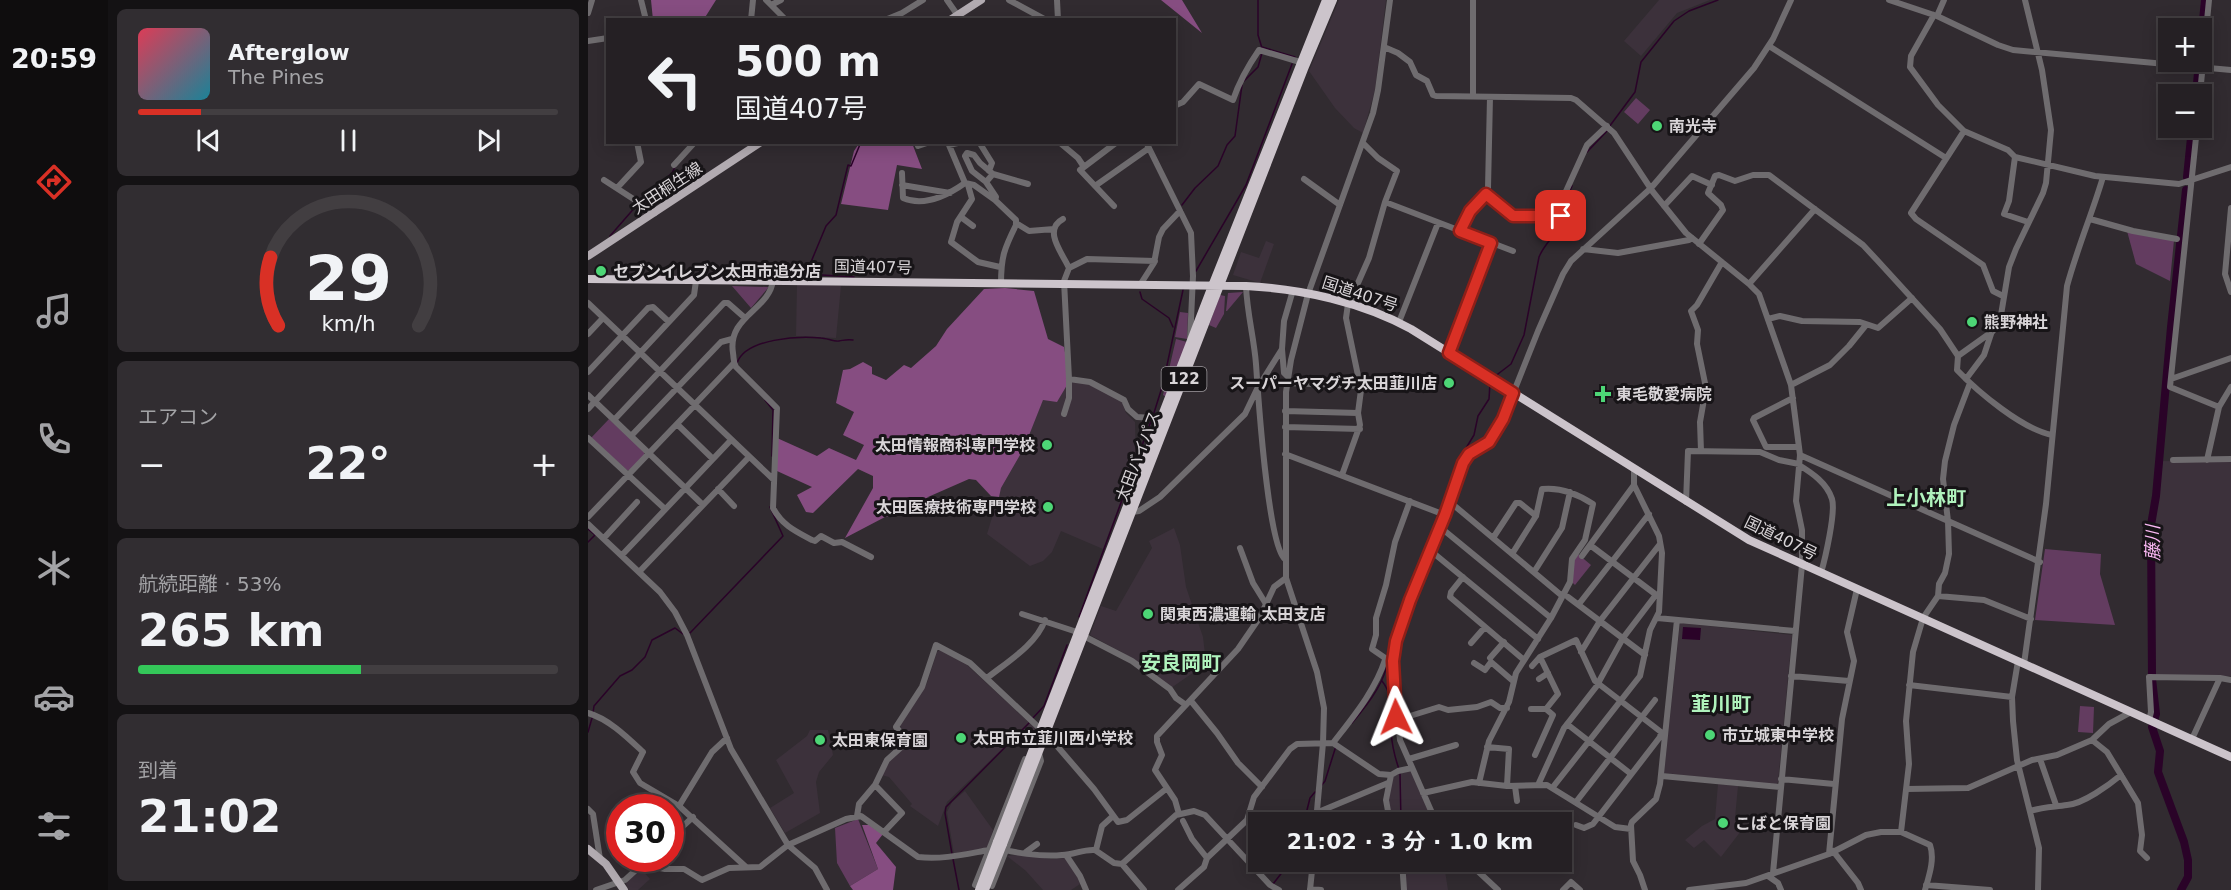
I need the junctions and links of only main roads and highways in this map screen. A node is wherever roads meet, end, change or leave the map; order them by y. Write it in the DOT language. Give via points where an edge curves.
graph roads {
  1 [pos="981,0"];
  2 [pos="1326,0"];
  3 [pos="1333,0"];
  4 [pos="956,18"];
  5 [pos="758,144"];
  6 [pos="588,256"];
  7 [pos="588,279"];
  8 [pos="1216,286"];
  9 [pos="1081,634"];
  10 [pos="2231,757"];
  11 [pos="588,849"];
  12 [pos="1004,849"];
  13 [pos="622,886"];
  14 [pos="977,887"];
  15 [pos="989,888"];
  1 -- 4 [label="main road"];
  2 -- 8 [label="highway, 太田バイパス / 122"];
  3 -- 8 [label="highway, 太田バイパス / 122"];
  5 -- 6 [label="main road, 太田桐生線"];
  7 -- 8 [label="highway, 国道407号"];
  8 -- 9 [label="highway, 太田バイパス / 122" via="1132,512"];
  8 -- 9 [label="highway, 太田バイパス / 122" via="1190,344"];
  8 -- 10 [label="highway, 国道407号" via="1293,290 1399,322 1749,540"];
  9 -- 12 [label="highway, 太田バイパス / 122"];
  11 -- 13 [label="main road"];
  12 -- 14 [label="highway, 太田バイパス / 122, bridge"];
  12 -- 15 [label="highway, 太田バイパス / 122, bridge"];
}
